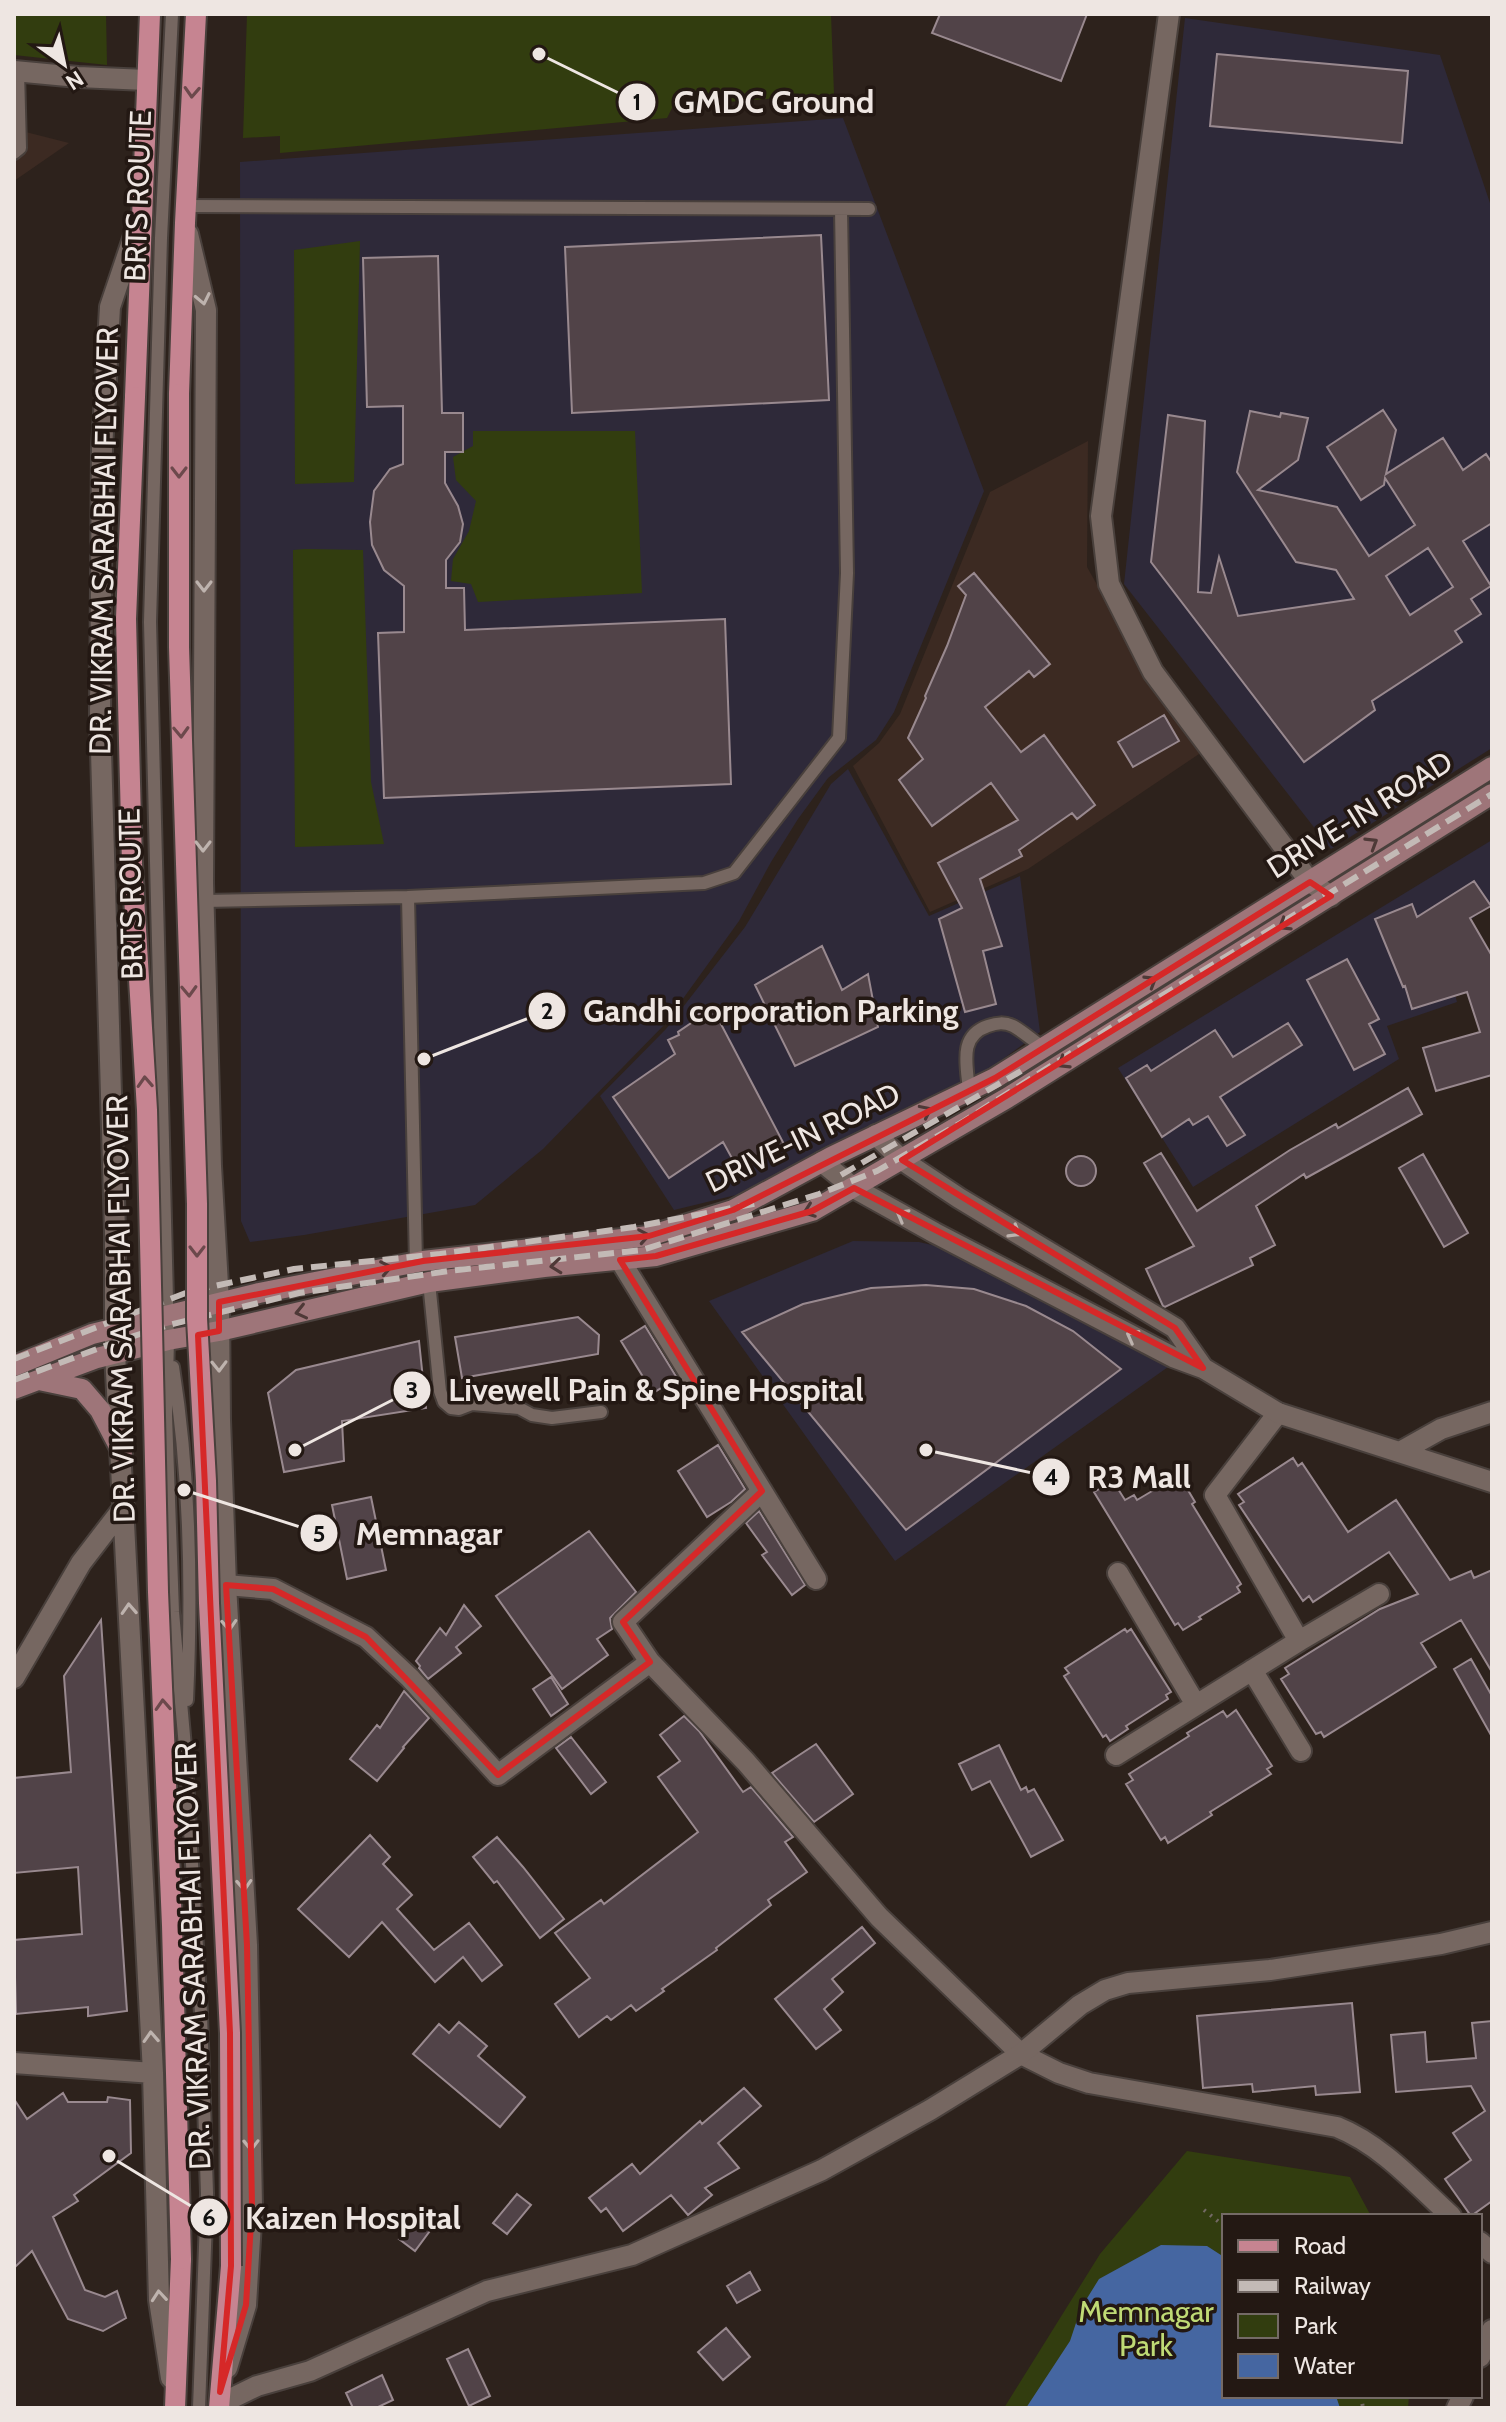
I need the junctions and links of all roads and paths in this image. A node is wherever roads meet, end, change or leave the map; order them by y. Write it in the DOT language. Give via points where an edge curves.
graph roads {
  1 [pos="150,14"];
  2 [pos="172,14"];
  3 [pos="196,14"];
  4 [pos="1169,14"];
  5 [pos="16,71"];
  6 [pos="146,80"];
  7 [pos="14,153"];
  8 [pos="841,209"];
  9 [pos="869,209"];
  10 [pos="186,215"];
  11 [pos="141,216"];
  12 [pos="1492,767"];
  13 [pos="1492,794"];
  14 [pos="1310,882"];
  15 [pos="1331,896"];
  16 [pos="408,897"];
  17 [pos="204,901"];
  18 [pos="1044,1048"];
  19 [pos="969,1091"];
  20 [pos="876,1135"];
  21 [pos="902,1160"];
  22 [pos="822,1162"];
  23 [pos="854,1188"];
  24 [pos="620,1260"];
  25 [pos="416,1263"];
  26 [pos="429,1282"];
  27 [pos="219,1302"];
  28 [pos="167,1316"];
  29 [pos="115,1329"];
  30 [pos="219,1331"];
  31 [pos="168,1340"];
  32 [pos="115,1353"];
  33 [pos="14,1366"];
  34 [pos="1203,1368"];
  35 [pos="39,1380"];
  36 [pos="14,1389"];
  37 [pos="601,1412"];
  38 [pos="1492,1412"];
  39 [pos="1278,1413"];
  40 [pos="122,1452"];
  41 [pos="1400,1452"];
  42 [pos="1492,1482"];
  43 [pos="762,1491"];
  44 [pos="124,1507"];
  45 [pos="1118,1573"];
  46 [pos="816,1579"];
  47 [pos="226,1585"];
  48 [pos="1379,1594"];
  49 [pos="1299,1641"];
  50 [pos="650,1662"];
  51 [pos="1252,1670"];
  52 [pos="14,1678"];
  53 [pos="1196,1705"];
  54 [pos="1301,1751"];
  55 [pos="1116,1755"];
  56 [pos="1492,1932"];
  57 [pos="1021,2054"];
  58 [pos="14,2063"];
  59 [pos="153,2073"];
  60 [pos="1204,2210"];
  61 [pos="1449,2214"];
  62 [pos="1222,2224"];
  63 [pos="1492,2330"];
  64 [pos="1482,2352"];
  65 [pos="220,2401"];
  66 [pos="175,2405"];
  67 [pos="199,2408"];
  1 -- 6 [label="main road, DR. VIKRAM SARABHAI FLYOVER"];
  2 -- 28 [label="lane, BRTS ROUTE" via="150,622"];
  3 -- 10 [label="main road, DR. VIKRAM SARABHAI FLYOVER, one-way"];
  4 -- 14 [label="street" via="1101,516 1109,584 1153,672"];
  5 -- 6 [label="street"];
  5 -- 7 [label="lane" via="20,148"];
  6 -- 11 [label="main road, DR. VIKRAM SARABHAI FLYOVER"];
  8 -- 9 [label="lane"];
  8 -- 10 [label="lane"];
  8 -- 16 [label="lane" via="847,573 839,738 734,873 704,883"];
  10 -- 17 [label="street, one-way" via="206,310"];
  10 -- 65 [label="main road, DR. VIKRAM SARABHAI FLYOVER, one-way, bridge" via="179,394 179,647 197,1319 230,2033 231,2266"];
  11 -- 29 [label="street" via="110,307 102,449 100,717"];
  66 -- 11 [label="main road, DR. VIKRAM SARABHAI FLYOVER, one-way, bridge" via="181,2259 172,1925 126,619"];
  14 -- 12 [label="main road, DRIVE-IN ROAD, one-way"];
  13 -- 15 [label="main road, DRIVE-IN ROAD"];
  14 -- 15 [label="street"];
  18 -- 14 [label="main road, DRIVE-IN ROAD, one-way"];
  15 -- 21 [label="main road, DRIVE-IN ROAD, one-way"];
  16 -- 17 [label="lane"];
  16 -- 25 [label="lane"];
  17 -- 27 [label="street"];
  18 -- 19 [label="main road, DRIVE-IN ROAD"];
  18 -- 19 [label="lane" via="1009,1024 978,1029 966,1053"];
  20 -- 19 [label="main road, DRIVE-IN ROAD, one-way"];
  20 -- 21 [label="street"];
  20 -- 22 [label="main road, DRIVE-IN ROAD"];
  21 -- 23 [label="main road, DRIVE-IN ROAD"];
  21 -- 34 [label="street, one-way" via="1175,1328"];
  22 -- 23 [label="street"];
  25 -- 22 [label="main road, DRIVE-IN ROAD, one-way" via="649,1236 733,1210"];
  23 -- 24 [label="main road, DRIVE-IN ROAD, one-way" via="812,1211 656,1256"];
  34 -- 23 [label="street, one-way" via="1159,1350"];
  24 -- 26 [label="main road, DRIVE-IN ROAD, one-way"];
  24 -- 43 [label="street"];
  27 -- 25 [label="main road, DRIVE-IN ROAD, one-way"];
  26 -- 30 [label="main road, DRIVE-IN ROAD, one-way"];
  26 -- 37 [label="lane" via="440,1391 451,1408 519,1408 552,1418"];
  27 -- 28 [label="main road, DRIVE-IN ROAD"];
  27 -- 30 [label="street"];
  28 -- 29 [label="main road, DRIVE-IN ROAD"];
  28 -- 31 [label="lane, BRTS ROUTE"];
  29 -- 32 [label="street"];
  29 -- 33 [label="main road, DRIVE-IN ROAD"];
  30 -- 31 [label="main road, DRIVE-IN ROAD"];
  30 -- 47 [label="street, one-way"];
  31 -- 32 [label="main road, DRIVE-IN ROAD"];
  31 -- 67 [label="lane, BRTS ROUTE" via="181,1417 191,1612 185,1747 207,2193"];
  32 -- 35 [label="main road, DRIVE-IN ROAD"];
  32 -- 40 [label="street"];
  34 -- 39 [label="street"];
  35 -- 36 [label="main road, DRIVE-IN ROAD"];
  35 -- 40 [label="main road" via="82,1389"];
  38 -- 41 [label="street" via="1441,1429"];
  39 -- 41 [label="street"];
  39 -- 49 [label="street" via="1215,1495"];
  40 -- 44 [label="street"];
  41 -- 42 [label="street"];
  43 -- 46 [label="street"];
  43 -- 50 [label="street" via="623,1622"];
  44 -- 52 [label="street" via="81,1563"];
  59 -- 44 [label="street, one-way"];
  45 -- 53 [label="street"];
  47 -- 50 [label="street" via="273,1589 366,1637 498,1775"];
  47 -- 65 [label="street, one-way" via="247,1945 252,2206 246,2305"];
  48 -- 49 [label="street"];
  49 -- 51 [label="street"];
  50 -- 57 [label="street" via="746,1762 879,1917"];
  51 -- 53 [label="street"];
  51 -- 54 [label="street"];
  53 -- 55 [label="street"];
  56 -- 57 [label="street" via="1270,1970 1128,1983 1080,2005"];
  57 -- 61 [label="street" via="1089,2083 1337,2127 1379,2150"];
  57 -- 65 [label="street" via="822,2170 645,2250 487,2291 310,2371"];
  58 -- 59 [label="street"];
  66 -- 59 [label="street, one-way" via="159,2300"];
  60 -- 62 [label="path"];
  63 -- 64 [label="street"];
}
